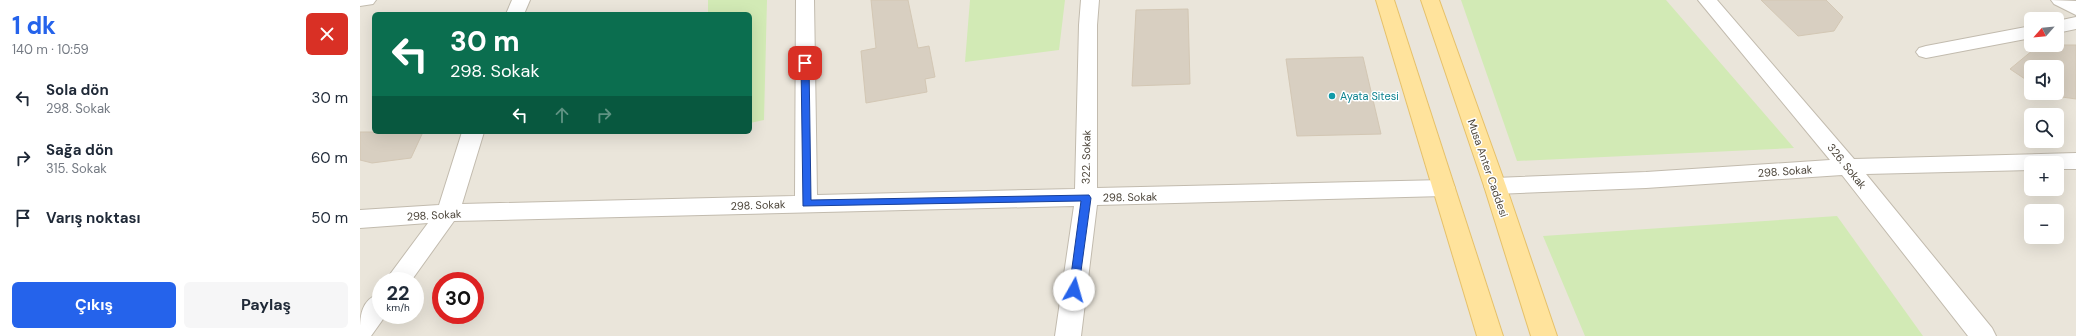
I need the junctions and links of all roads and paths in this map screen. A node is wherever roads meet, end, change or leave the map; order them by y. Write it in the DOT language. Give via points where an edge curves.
graph roads {
  1 [pos="367,0"];
  2 [pos="521,0"];
  3 [pos="805,0"];
  4 [pos="1090,0"];
  5 [pos="1385,0"];
  6 [pos="1430,0"];
  7 [pos="1707,0"];
  8 [pos="2060,0"];
  9 [pos="360,1"];
  10 [pos="2076,9"];
  11 [pos="516,12"];
  12 [pos="2076,23"];
  13 [pos="2064,26"];
  14 [pos="2024,33"];
  15 [pos="1926,52"];
  16 [pos="472,134"];
  17 [pos="2076,161"];
  18 [pos="1848,167"];
  19 [pos="1495,186"];
  20 [pos="1444,188"];
  21 [pos="1086,198"];
  22 [pos="806,204"];
  23 [pos="448,213"];
  24 [pos="360,219"];
  25 [pos="404,272"];
  26 [pos="372,315"];
  27 [pos="360,331"];
  28 [pos="1068,336"];
  29 [pos="1490,336"];
  30 [pos="1544,336"];
  31 [pos="1983,336"];
  1 -- 9 [label="street"];
  2 -- 11 [label="street"];
  3 -- 22 [label="street"];
  4 -- 21 [label="street, 322. Sokak"];
  5 -- 20 [label="main road"];
  6 -- 19 [label="main road, Musa Anter Caddesi"];
  7 -- 18 [label="street, 326. Sokak"];
  8 -- 10 [label="street"];
  12 -- 13 [label="street"];
  14 -- 15 [label="street"];
  16 -- 23 [label="street"];
  17 -- 18 [label="street, 298. Sokak"];
  18 -- 19 [label="street, 298. Sokak" via="1646,180"];
  18 -- 31 [label="street, 326. Sokak"];
  19 -- 30 [label="main road, Musa Anter Caddesi"];
  20 -- 21 [label="street, 298. Sokak"];
  20 -- 29 [label="main road"];
  21 -- 22 [label="street, 298. Sokak"];
  21 -- 28 [label="street, 322. Sokak"];
  22 -- 23 [label="street, 298. Sokak"];
  23 -- 24 [label="street, 298. Sokak"];
  23 -- 25 [label="street"];
  26 -- 27 [label="street"];
}
